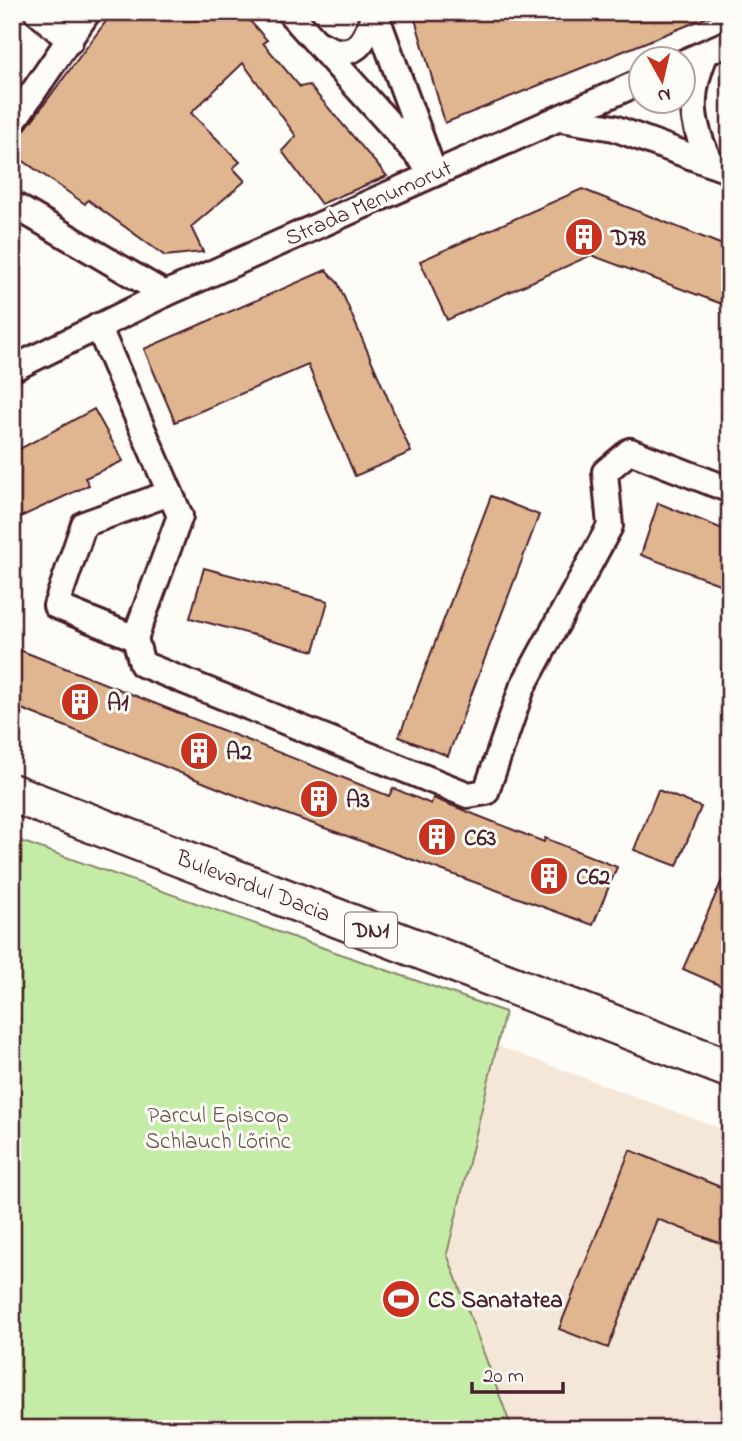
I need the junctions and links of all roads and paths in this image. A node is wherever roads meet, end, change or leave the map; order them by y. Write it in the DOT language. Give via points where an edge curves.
graph roads {
  1 [pos="37,12"];
  2 [pos="89,12"];
  3 [pos="289,12"];
  4 [pos="375,12"];
  5 [pos="70,41"];
  6 [pos="730,42"];
  7 [pos="319,44"];
  8 [pos="706,52"];
  9 [pos="696,57"];
  10 [pos="626,88"];
  11 [pos="560,118"];
  12 [pos="12,122"];
  13 [pos="721,167"];
  14 [pos="433,172"];
  15 [pos="12,204"];
  16 [pos="165,294"];
  17 [pos="98,326"];
  18 [pos="12,369"];
  19 [pos="730,490"];
  20 [pos="170,493"];
  21 [pos="135,638"];
  22 [pos="12,793"];
  23 [pos="730,1069"];
  1 -- 5 [label="street"];
  2 -- 5 [label="street"];
  3 -- 7 [label="street"];
  4 -- 7 [label="street" via="370,29 348,53 336,53"];
  4 -- 14 [label="street"];
  5 -- 12 [label="street"];
  6 -- 8 [label="street"];
  7 -- 14 [label="street"];
  8 -- 9 [label="street"];
  8 -- 13 [label="street" via="695,77 697,132"];
  10 -- 11 [label="street, Strada Menumorut"];
  11 -- 13 [label="street" via="614,128"];
  11 -- 14 [label="street, Strada Menumorut"];
  14 -- 16 [label="street, Strada Menumorut"];
  15 -- 16 [label="street"];
  16 -- 17 [label="street, Strada Menumorut"];
  17 -- 18 [label="street, Strada Menumorut"];
  17 -- 20 [label="street"];
  19 -- 21 [label="street" via="630,452 605,472 610,526 522,688 486,792 468,795 142,664"];
  20 -- 21 [label="street" via="180,516"];
  20 -- 21 [label="street" via="84,524 55,606"];
  22 -- 23 [label="main road, Bulevardul Dacia / DN1"];
}
